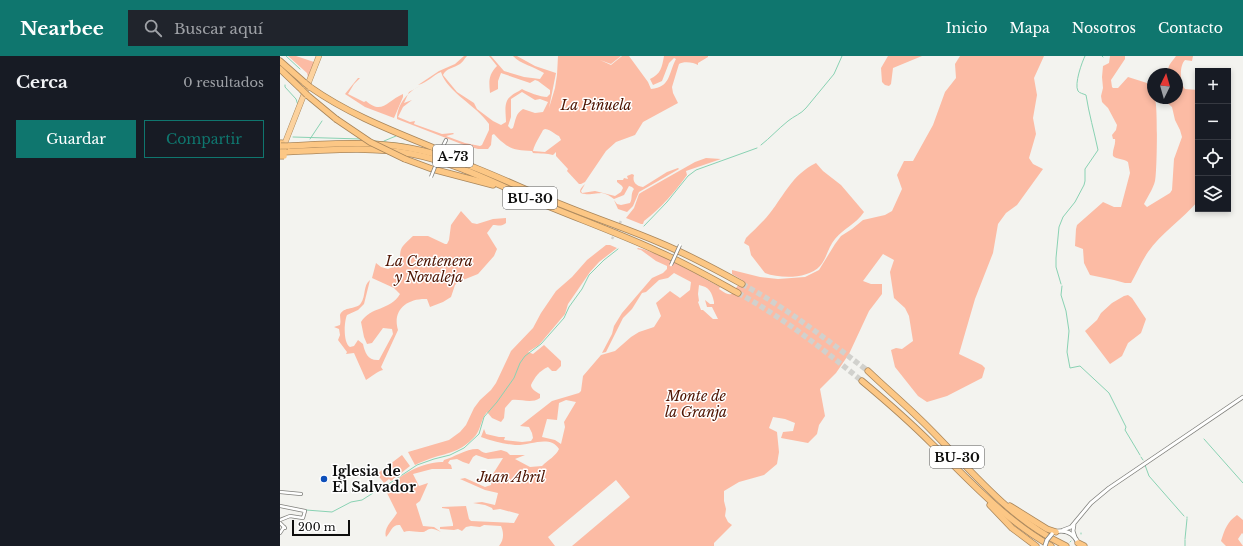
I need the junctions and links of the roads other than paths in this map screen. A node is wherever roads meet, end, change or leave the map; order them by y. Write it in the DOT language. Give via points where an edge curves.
graph roads {
  1 [pos="319,56"];
  2 [pos="280,61"];
  3 [pos="280,69"];
  4 [pos="446,140"];
  5 [pos="283,149"];
  6 [pos="430,181"];
  7 [pos="510,182"];
  8 [pos="600,227"];
  9 [pos="680,245"];
  10 [pos="671,265"];
  11 [pos="742,284"];
  12 [pos="738,293"];
  13 [pos="868,371"];
  14 [pos="862,381"];
  15 [pos="1243,397"];
  16 [pos="956,456"];
  17 [pos="968,479"];
  18 [pos="280,492"];
  19 [pos="300,494"];
  20 [pos="280,506"];
  21 [pos="280,521"];
  22 [pos="1075,524"];
  23 [pos="1056,532"];
  24 [pos="280,533"];
  25 [pos="1079,543"];
  26 [pos="1036,546"];
  27 [pos="1045,546"];
  28 [pos="1052,546"];
  29 [pos="1066,546"];
  1 -- 5 [label="highway"];
  2 -- 7 [label="highway, A-73, bridge" via="310,87 363,118"];
  3 -- 8 [label="highway, A-73, bridge" via="336,119 366,140 405,159 494,186"];
  4 -- 6 [label="street, bridge"];
  5 -- 7 [label="highway, BU-30" via="361,144 399,146 460,162"];
  5 -- 8 [label="highway, BU-30" via="369,149 402,152 446,162"];
  7 -- 11 [label="highway, BU-30" via="667,246"];
  8 -- 12 [label="highway, BU-30" via="672,258"];
  9 -- 10 [label="street, bridge"];
  13 -- 16 [label="highway, BU-30"];
  14 -- 17 [label="highway, BU-30"];
  15 -- 22 [label="street" via="1109,488 1092,503"];
  16 -- 23 [label="highway" via="1006,503"];
  16 -- 29 [label="highway, BU-30" via="1008,508"];
  17 -- 26 [label="highway" via="1008,525"];
  17 -- 28 [label="highway, BU-30" via="1007,517"];
  18 -- 19 [label="street"];
  20 -- 21 [label="street" via="305,511 303,518 291,515"];
  21 -- 24 [label="street" via="285,528"];
  22 -- 23 [label="street"];
  22 -- 25 [label="street" via="1073,531"];
  23 -- 25 [label="main road" via="1067,532"];
  23 -- 27 [label="main road, bridge" via="1047,540"];
}
